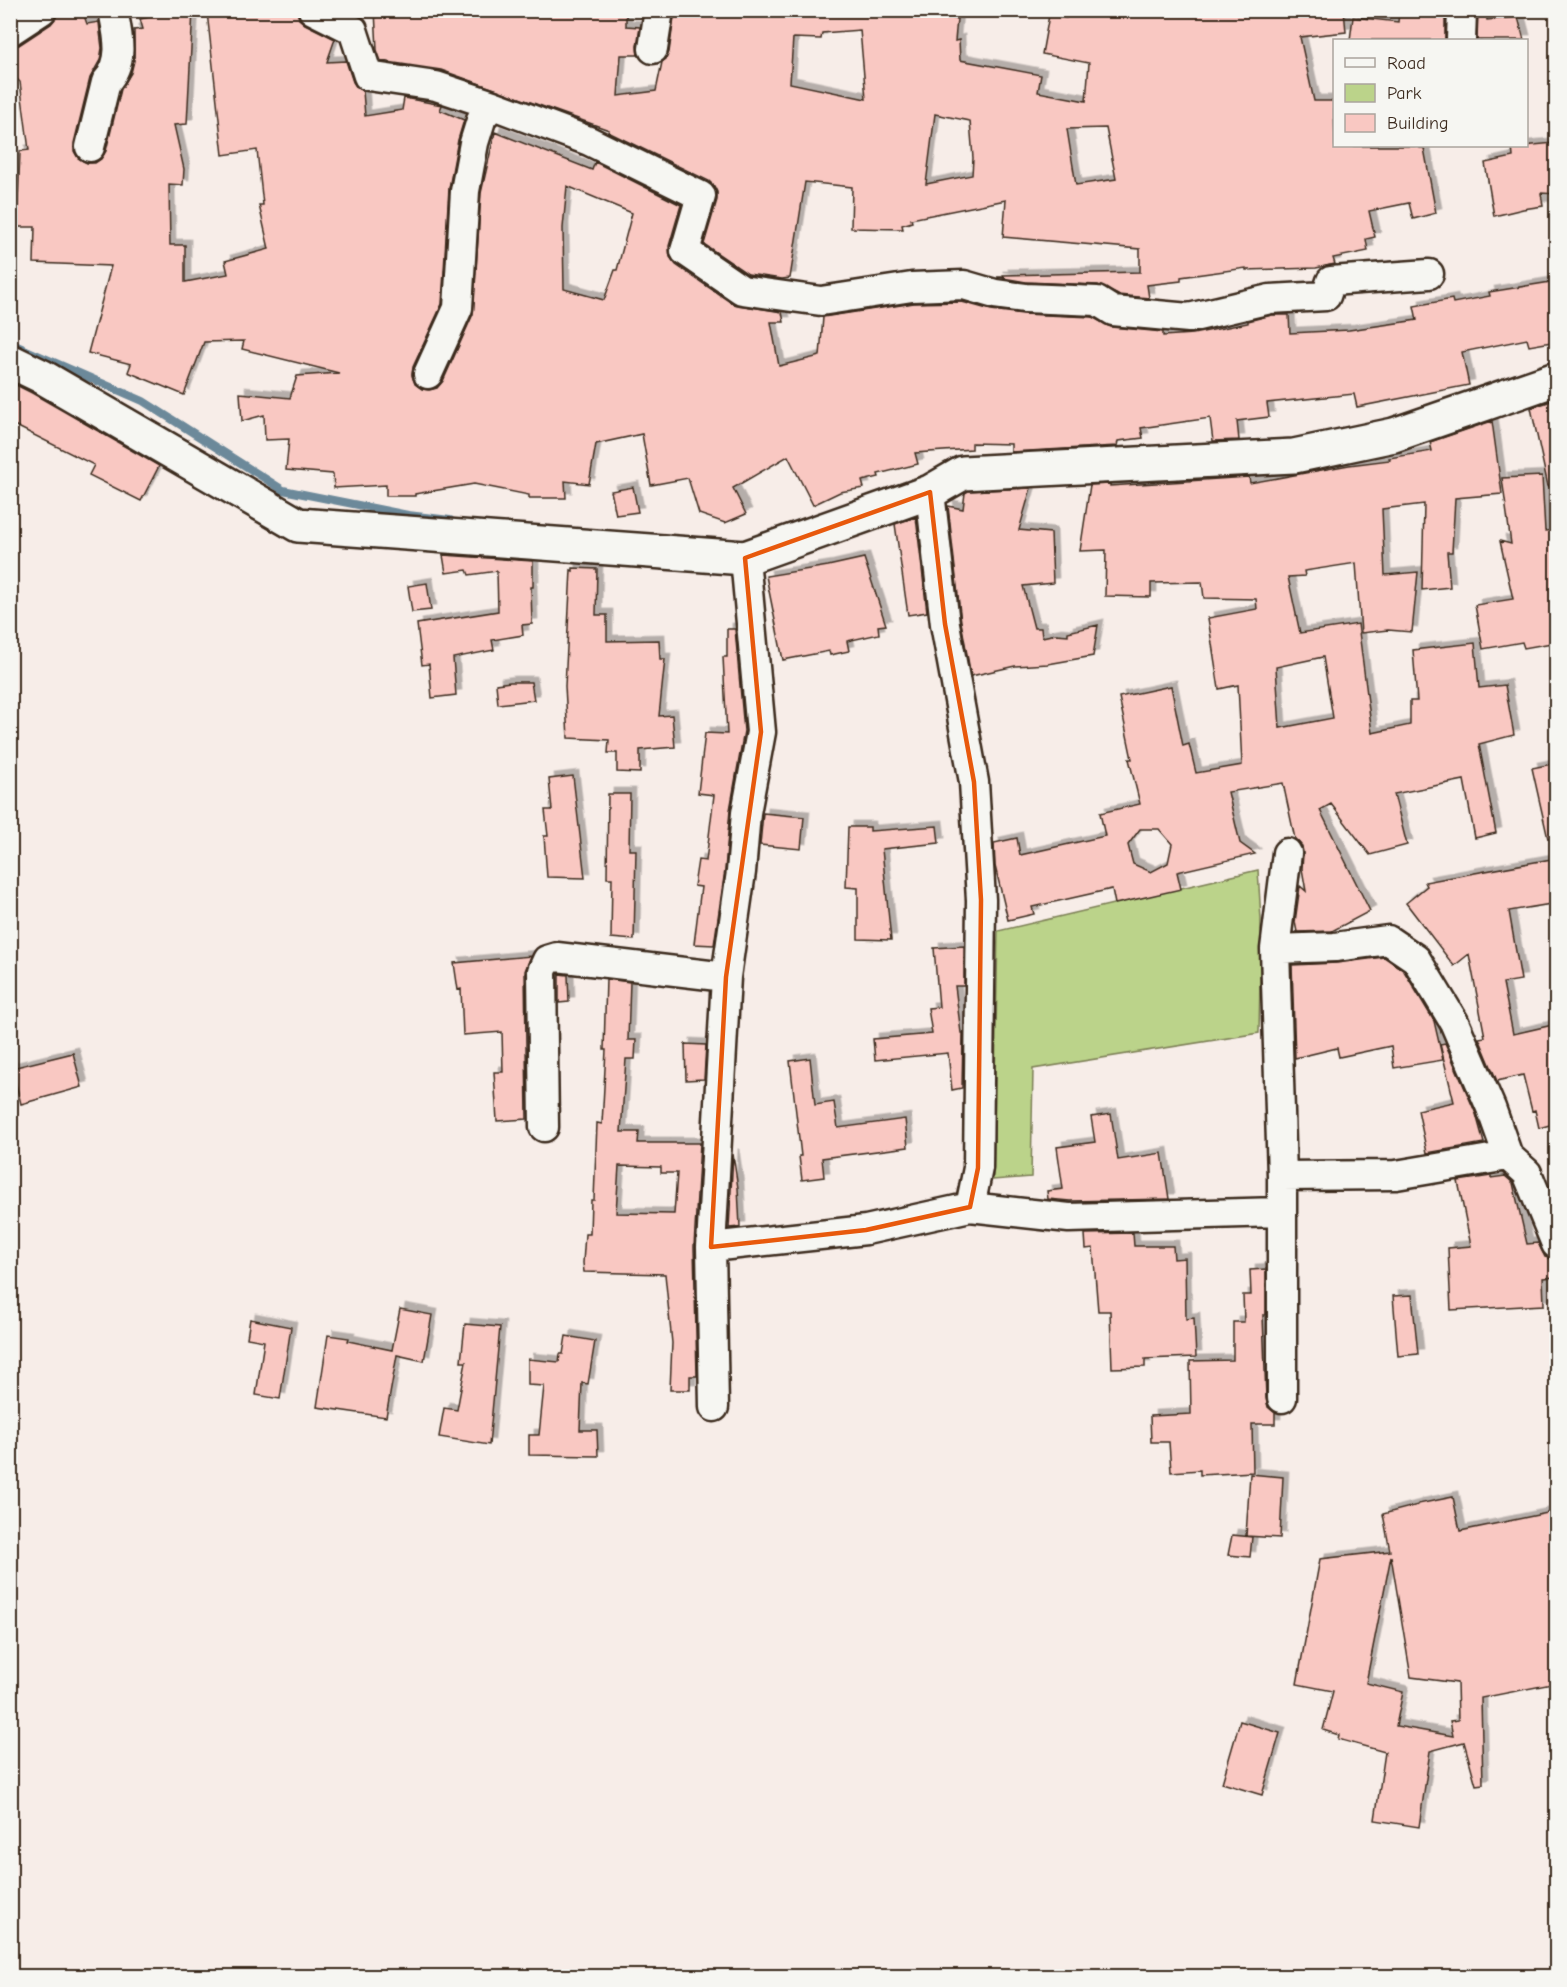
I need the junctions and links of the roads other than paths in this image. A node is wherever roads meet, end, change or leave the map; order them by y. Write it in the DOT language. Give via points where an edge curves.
graph roads {
  1 [pos="42,10"];
  2 [pos="113,10"];
  3 [pos="314,10"];
  4 [pos="659,10"];
  5 [pos="1462,10"];
  6 [pos="10,31"];
  7 [pos="1461,39"];
  8 [pos="653,49"];
  9 [pos="493,105"];
  10 [pos="90,147"];
  11 [pos="1430,274"];
  12 [pos="10,361"];
  13 [pos="428,374"];
  14 [pos="1557,379"];
  15 [pos="930,492"];
  16 [pos="745,558"];
  17 [pos="1287,854"];
  18 [pos="1275,949"];
  19 [pos="726,977"];
  20 [pos="544,1127"];
  21 [pos="1508,1156"];
  22 [pos="1282,1176"];
  23 [pos="970,1207"];
  24 [pos="1281,1212"];
  25 [pos="1557,1244"];
  26 [pos="711,1247"];
  27 [pos="1282,1398"];
  28 [pos="714,1407"];
  1 -- 6 [label="street"];
  2 -- 10 [label="street" via="120,50 106,82"];
  3 -- 9 [label="street" via="353,30 368,76 436,86"];
  4 -- 8 [label="street"];
  5 -- 7 [label="street"];
  9 -- 11 [label="street" via="589,141 701,196 685,251 742,290 821,301 912,287 964,285 995,294 1097,301 1113,311 1189,318 1270,298 1326,296 1331,281"];
  9 -- 13 [label="street" via="482,117 467,182 458,308"];
  12 -- 16 [label="street" via="298,525"];
  14 -- 15 [label="street" via="1394,435 1294,456 963,473"];
  15 -- 16 [label="street"];
  15 -- 23 [label="street" via="945,624 974,782 981,900 978,1168"];
  16 -- 19 [label="street" via="761,732 746,813"];
  17 -- 18 [label="street"];
  18 -- 21 [label="street" via="1388,940 1416,959 1454,1022"];
  18 -- 22 [label="street"];
  19 -- 20 [label="street" via="557,957 547,960 542,971"];
  19 -- 26 [label="street"];
  21 -- 22 [label="street" via="1396,1175"];
  21 -- 25 [label="street" via="1527,1173"];
  22 -- 24 [label="street"];
  23 -- 24 [label="street" via="1069,1218"];
  23 -- 26 [label="street" via="866,1230"];
  24 -- 27 [label="street"];
  26 -- 28 [label="street"];
}
